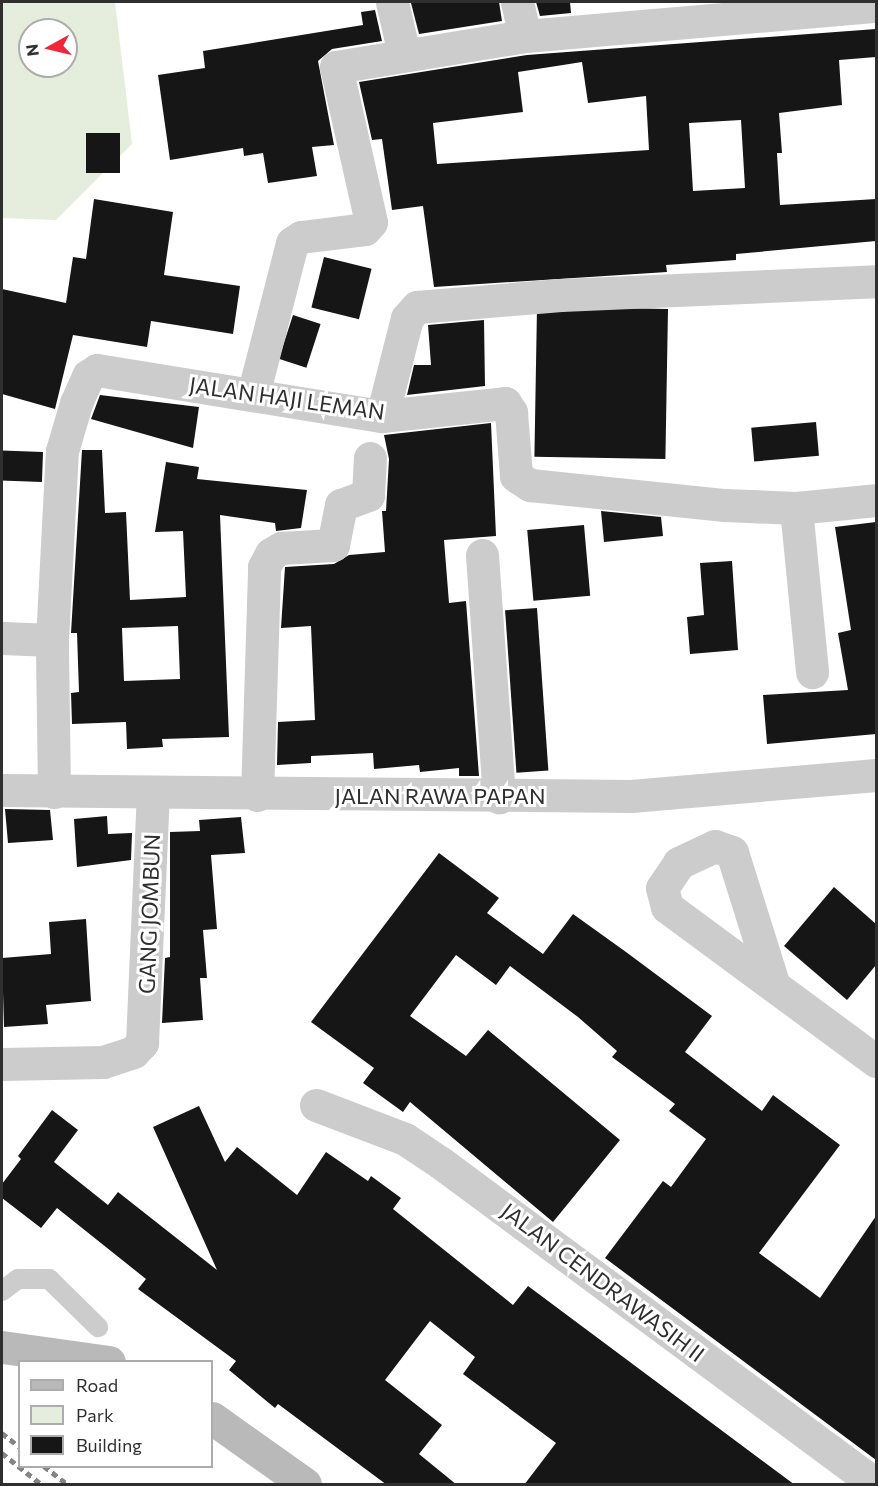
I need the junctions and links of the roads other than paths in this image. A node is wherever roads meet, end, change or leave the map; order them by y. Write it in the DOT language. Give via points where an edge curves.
graph roads {
  1 [pos="392,2"];
  2 [pos="518,2"];
  3 [pos="876,6"];
  4 [pos="525,36"];
  5 [pos="404,54"];
  6 [pos="876,281"];
  7 [pos="253,395"];
  8 [pos="382,416"];
  9 [pos="370,458"];
  10 [pos="876,500"];
  11 [pos="796,508"];
  12 [pos="482,555"];
  13 [pos="2,638"];
  14 [pos="52,640"];
  15 [pos="812,672"];
  16 [pos="876,775"];
  17 [pos="2,790"];
  18 [pos="54,792"];
  19 [pos="153,792"];
  20 [pos="257,795"];
  21 [pos="500,797"];
  22 [pos="773,983"];
  23 [pos="876,1061"];
  24 [pos="2,1065"];
  25 [pos="316,1105"];
  26 [pos="2,1291"];
  27 [pos="99,1327"];
  28 [pos="2,1347"];
  29 [pos="94,1360"];
  30 [pos="213,1419"];
  31 [pos="305,1485"];
  32 [pos="875,1485"];
  1 -- 5 [label="street"];
  2 -- 4 [label="street"];
  3 -- 4 [label="street"];
  4 -- 5 [label="street"];
  5 -- 7 [label="street" via="336,68 371,222 365,229 301,237 292,243"];
  6 -- 8 [label="street" via="561,295 417,307 407,318"];
  7 -- 8 [label="street, JALAN HAJI LEMAN"];
  7 -- 14 [label="street, JALAN HAJI LEMAN" via="103,369 88,376 62,451"];
  8 -- 11 [label="street, JALAN HAJI LEMAN" via="505,403 511,412 516,476 530,485"];
  9 -- 20 [label="street" via="368,495 341,505 333,545 281,548 271,554 264,567"];
  10 -- 11 [label="street, JALAN HAJI LEMAN"];
  11 -- 15 [label="street"];
  12 -- 21 [label="street"];
  13 -- 14 [label="street"];
  14 -- 18 [label="street, JALAN HAJI LEMAN"];
  16 -- 21 [label="street, JALAN RAWA PAPAN" via="631,796"];
  17 -- 18 [label="street, JALAN RAWA PAPAN"];
  18 -- 19 [label="street, JALAN RAWA PAPAN"];
  19 -- 20 [label="street, JALAN RAWA PAPAN"];
  19 -- 24 [label="street, GANG JOMBUN" via="145,1036 133,1052 103,1062"];
  20 -- 21 [label="street, JALAN RAWA PAPAN"];
  22 -- 23 [label="street"];
  25 -- 32 [label="street, JALAN CENDRAWASIH II" via="405,1139 441,1163"];
  26 -- 27 [label="lane" via="18,1279 49,1279"];
  28 -- 29 [label="main road"];
  30 -- 31 [label="main road"];
}
